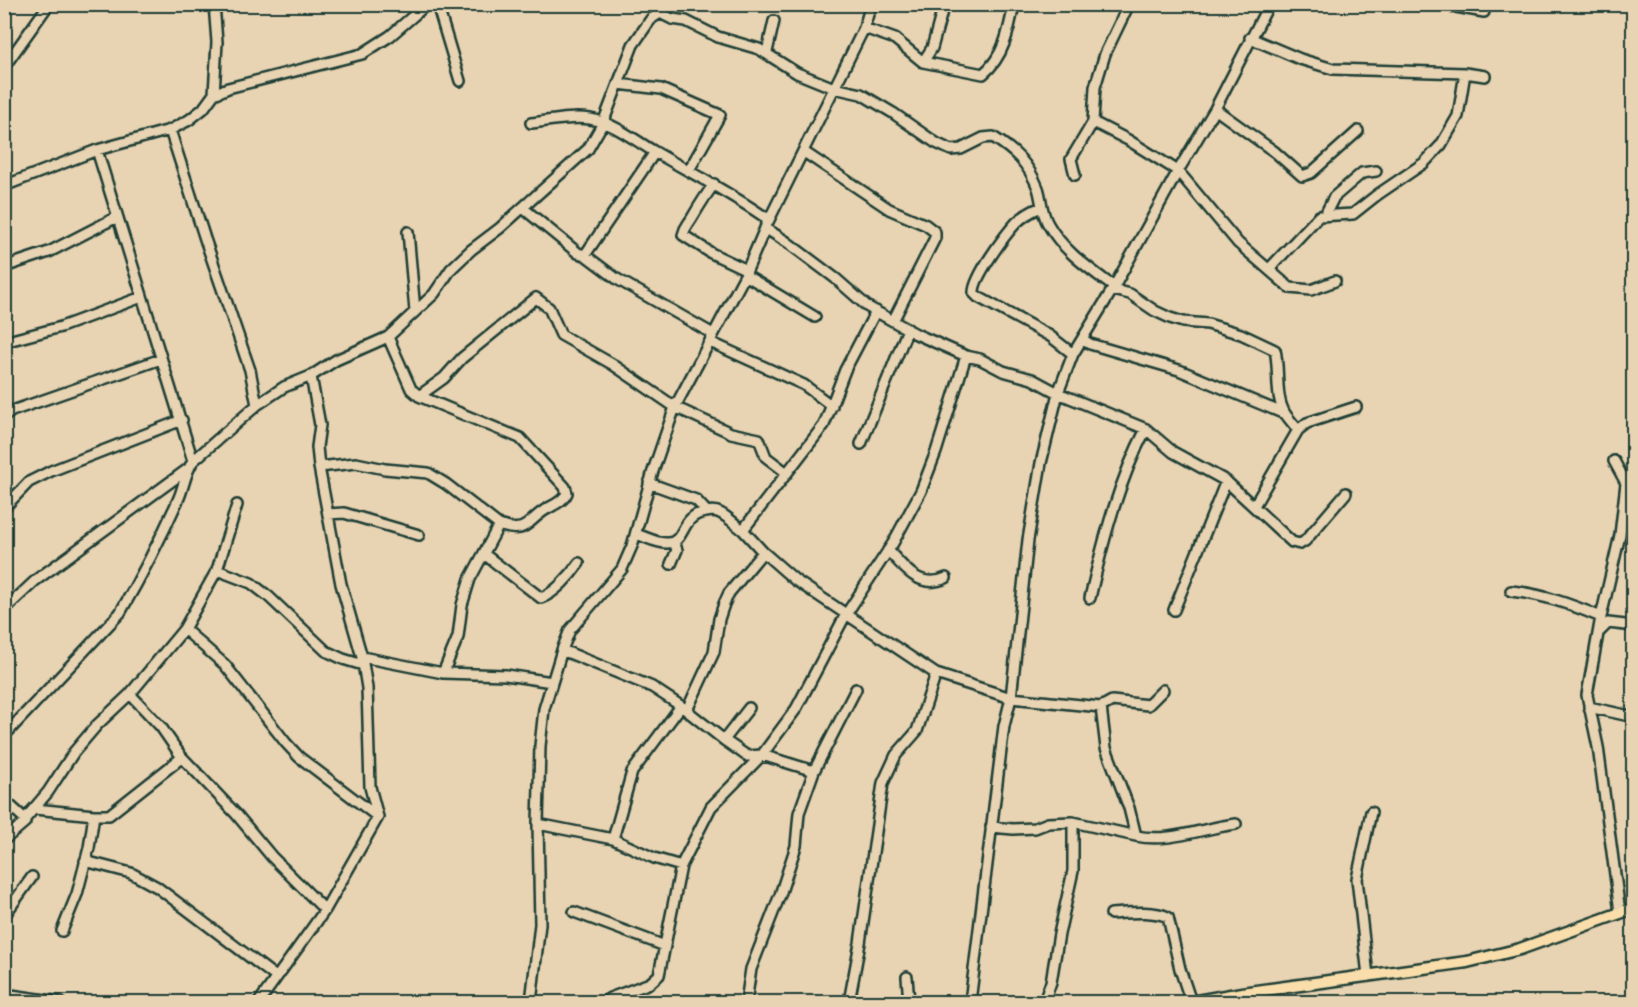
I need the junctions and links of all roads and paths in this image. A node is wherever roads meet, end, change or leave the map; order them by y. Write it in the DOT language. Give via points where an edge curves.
graph roads {
  1 [pos="49,4"];
  2 [pos="214,4"];
  3 [pos="427,4"];
  4 [pos="436,4"];
  5 [pos="871,4"];
  6 [pos="944,4"];
  7 [pos="1014,4"];
  8 [pos="1130,4"];
  9 [pos="1269,4"];
  10 [pos="1439,4"];
  11 [pos="661,9"];
  12 [pos="1484,12"];
  13 [pos="774,21"];
  14 [pos="864,28"];
  15 [pos="1250,38"];
  16 [pos="767,52"];
  17 [pos="923,62"];
  18 [pos="4,67"];
  19 [pos="1465,73"];
  20 [pos="1485,76"];
  21 [pos="460,81"];
  22 [pos="618,84"];
  23 [pos="834,88"];
  24 [pos="214,94"];
  25 [pos="1215,109"];
  26 [pos="1093,122"];
  27 [pos="531,123"];
  28 [pos="603,123"];
  29 [pos="170,130"];
  30 [pos="1358,131"];
  31 [pos="97,150"];
  32 [pos="655,152"];
  33 [pos="804,152"];
  34 [pos="689,170"];
  35 [pos="1178,171"];
  36 [pos="1376,171"];
  37 [pos="1075,175"];
  38 [pos="5,183"];
  39 [pos="714,184"];
  40 [pos="1041,207"];
  41 [pos="523,208"];
  42 [pos="1325,215"];
  43 [pos="117,217"];
  44 [pos="767,224"];
  45 [pos="408,232"];
  46 [pos="585,255"];
  47 [pos="4,267"];
  48 [pos="1269,269"];
  49 [pos="746,273"];
  50 [pos="1335,281"];
  51 [pos="1113,289"];
  52 [pos="142,297"];
  53 [pos="415,311"];
  54 [pos="876,311"];
  55 [pos="815,317"];
  56 [pos="893,321"];
  57 [pos="908,329"];
  58 [pos="388,336"];
  59 [pos="712,338"];
  60 [pos="1083,340"];
  61 [pos="4,342"];
  62 [pos="1073,354"];
  63 [pos="966,356"];
  64 [pos="161,358"];
  65 [pos="311,376"];
  66 [pos="1058,393"];
  67 [pos="419,396"];
  68 [pos="257,405"];
  69 [pos="832,406"];
  70 [pos="675,407"];
  71 [pos="1356,407"];
  72 [pos="1285,414"];
  73 [pos="4,417"];
  74 [pos="182,420"];
  75 [pos="1146,429"];
  76 [pos="1299,430"];
  77 [pos="861,444"];
  78 [pos="1614,462"];
  79 [pos="190,465"];
  80 [pos="319,467"];
  81 [pos="787,473"];
  82 [pos="1226,481"];
  83 [pos="649,483"];
  84 [pos="1346,493"];
  85 [pos="696,500"];
  86 [pos="237,505"];
  87 [pos="1254,506"];
  88 [pos="4,508"];
  89 [pos="707,512"];
  90 [pos="328,514"];
  91 [pos="693,516"];
  92 [pos="499,525"];
  93 [pos="743,530"];
  94 [pos="636,534"];
  95 [pos="419,535"];
  96 [pos="674,542"];
  97 [pos="888,550"];
  98 [pos="763,552"];
  99 [pos="484,554"];
  100 [pos="579,563"];
  101 [pos="671,564"];
  102 [pos="217,570"];
  103 [pos="946,578"];
  104 [pos="1511,591"];
  105 [pos="1090,598"];
  106 [pos="4,610"];
  107 [pos="1174,610"];
  108 [pos="845,616"];
  109 [pos="1601,617"];
  110 [pos="1634,626"];
  111 [pos="184,629"];
  112 [pos="1600,631"];
  113 [pos="562,650"];
  114 [pos="363,661"];
  115 [pos="443,673"];
  116 [pos="936,674"];
  117 [pos="552,682"];
  118 [pos="856,689"];
  119 [pos="1163,690"];
  120 [pos="130,694"];
  121 [pos="1011,698"];
  122 [pos="1101,707"];
  123 [pos="1588,707"];
  124 [pos="684,708"];
  125 [pos="749,708"];
  126 [pos="1634,717"];
  127 [pos="4,736"];
  128 [pos="724,740"];
  129 [pos="762,754"];
  130 [pos="181,756"];
  131 [pos="814,771"];
  132 [pos="4,800"];
  133 [pos="34,809"];
  134 [pos="1371,812"];
  135 [pos="94,815"];
  136 [pos="378,817"];
  137 [pos="25,819"];
  138 [pos="1073,822"];
  139 [pos="538,824"];
  140 [pos="1236,824"];
  141 [pos="991,827"];
  142 [pos="1136,836"];
  143 [pos="613,839"];
  144 [pos="4,840"];
  145 [pos="85,861"];
  146 [pos="681,866"];
  147 [pos="32,877"];
  148 [pos="1634,908"];
  149 [pos="325,910"];
  150 [pos="574,912"];
  151 [pos="1620,912"];
  152 [pos="1111,914"];
  153 [pos="4,916"];
  154 [pos="62,931"];
  155 [pos="665,946"];
  156 [pos="276,976"];
  157 [pos="1368,976"];
  158 [pos="907,977"];
  159 [pos="4,994"];
  160 [pos="60,1002"];
  161 [pos="259,1002"];
  162 [pos="531,1002"];
  163 [pos="605,1002"];
  164 [pos="746,1002"];
  165 [pos="849,1002"];
  166 [pos="909,1002"];
  167 [pos="970,1002"];
  168 [pos="1044,1002"];
  169 [pos="1191,1002"];
  1 -- 18 [label="street"];
  2 -- 24 [label="street"];
  3 -- 24 [label="street" via="362,54"];
  4 -- 21 [label="street"];
  5 -- 14 [label="street"];
  6 -- 17 [label="street" via="932,48"];
  7 -- 17 [label="street" via="1007,40 983,74"];
  8 -- 26 [label="street" via="1105,54 1095,87"];
  9 -- 15 [label="street"];
  10 -- 12 [label="street"];
  11 -- 16 [label="street" via="672,19"];
  11 -- 22 [label="street" via="633,45"];
  13 -- 16 [label="street"];
  14 -- 17 [label="street" via="895,39"];
  14 -- 23 [label="street"];
  15 -- 19 [label="street" via="1333,69"];
  15 -- 25 [label="street"];
  16 -- 23 [label="street" via="797,73"];
  19 -- 20 [label="street"];
  19 -- 42 [label="street" via="1458,116 1441,146 1424,163 1353,214"];
  22 -- 28 [label="street"];
  22 -- 34 [label="street" via="661,89 720,115"];
  23 -- 33 [label="street"];
  23 -- 40 [label="street" via="861,94 951,150 993,137 1023,159 1038,189"];
  24 -- 29 [label="street" via="203,109"];
  25 -- 30 [label="street" via="1302,176 1311,173"];
  25 -- 35 [label="street"];
  26 -- 35 [label="street"];
  26 -- 37 [label="street" via="1071,159"];
  27 -- 28 [label="street" via="576,118"];
  28 -- 32 [label="street"];
  28 -- 41 [label="street" via="588,149"];
  29 -- 31 [label="street"];
  29 -- 68 [label="street" via="250,370"];
  31 -- 38 [label="street"];
  31 -- 43 [label="street"];
  32 -- 34 [label="street"];
  32 -- 46 [label="street"];
  33 -- 44 [label="street"];
  33 -- 56 [label="street" via="889,209 932,227 935,232"];
  34 -- 39 [label="street"];
  35 -- 48 [label="street" via="1238,243"];
  35 -- 51 [label="street"];
  36 -- 42 [label="street" via="1362,173 1334,196"];
  39 -- 44 [label="street"];
  39 -- 49 [label="street" via="683,235"];
  40 -- 51 [label="street" via="1060,242"];
  40 -- 62 [label="street" via="1018,222 999,245 975,284 974,293 1050,336"];
  41 -- 46 [label="street"];
  41 -- 53 [label="street" via="471,250"];
  42 -- 48 [label="street" via="1314,220"];
  43 -- 47 [label="street" via="49,252"];
  43 -- 52 [label="street"];
  44 -- 49 [label="street"];
  44 -- 54 [label="street"];
  45 -- 53 [label="street"];
  46 -- 59 [label="street"];
  48 -- 50 [label="street" via="1290,288 1320,288"];
  49 -- 55 [label="street"];
  49 -- 59 [label="street"];
  51 -- 60 [label="street"];
  51 -- 72 [label="street" via="1130,294 1170,318 1219,327 1275,350"];
  52 -- 61 [label="street" via="61,327"];
  52 -- 64 [label="street"];
  53 -- 58 [label="street"];
  54 -- 56 [label="street"];
  54 -- 69 [label="street" via="845,370"];
  56 -- 57 [label="street"];
  57 -- 63 [label="street"];
  57 -- 77 [label="street"];
  58 -- 65 [label="street"];
  58 -- 67 [label="street" via="411,389"];
  59 -- 69 [label="street" via="804,385"];
  59 -- 70 [label="street"];
  60 -- 62 [label="street"];
  60 -- 72 [label="street" via="1179,370"];
  62 -- 66 [label="street"];
  63 -- 66 [label="street" via="1032,379"];
  63 -- 97 [label="street" via="921,491"];
  64 -- 73 [label="street"];
  64 -- 74 [label="street"];
  65 -- 68 [label="street" via="284,387"];
  65 -- 80 [label="street" via="320,425"];
  66 -- 75 [label="street"];
  66 -- 121 [label="street" via="1028,540"];
  67 -- 70 [label="street" via="536,298 549,308 561,334"];
  67 -- 92 [label="street" via="520,438 565,487 564,499 542,512 530,525"];
  68 -- 79 [label="street"];
  69 -- 81 [label="street" via="824,425"];
  70 -- 81 [label="street" via="731,433 759,439 766,457"];
  70 -- 83 [label="street"];
  71 -- 76 [label="street" via="1307,423"];
  72 -- 76 [label="street"];
  74 -- 79 [label="street"];
  74 -- 88 [label="street" via="51,471 29,482"];
  75 -- 82 [label="street" via="1173,452"];
  75 -- 105 [label="street" via="1110,521"];
  76 -- 87 [label="street"];
  78 -- 109 [label="street" via="1626,483 1620,535"];
  79 -- 106 [label="street" via="36,580"];
  79 -- 127 [label="street" via="179,498 120,613"];
  80 -- 90 [label="street"];
  80 -- 92 [label="street" via="356,463 428,473"];
  81 -- 93 [label="street"];
  82 -- 87 [label="street"];
  82 -- 107 [label="street"];
  83 -- 85 [label="street"];
  83 -- 94 [label="street"];
  84 -- 87 [label="street" via="1300,544 1292,542"];
  85 -- 89 [label="street"];
  85 -- 91 [label="street"];
  86 -- 102 [label="street"];
  89 -- 91 [label="street"];
  89 -- 93 [label="street" via="718,512"];
  90 -- 95 [label="street" via="344,513"];
  90 -- 114 [label="street" via="341,584"];
  91 -- 96 [label="street"];
  92 -- 99 [label="street"];
  93 -- 98 [label="street"];
  94 -- 96 [label="street" via="666,544"];
  94 -- 113 [label="street" via="622,569 570,630"];
  96 -- 101 [label="street" via="677,550"];
  97 -- 103 [label="street" via="906,571 926,582"];
  97 -- 108 [label="street"];
  98 -- 108 [label="street"];
  98 -- 124 [label="street" via="729,593 719,619 714,652"];
  99 -- 100 [label="street" via="540,598 547,596"];
  99 -- 115 [label="street" via="470,579 458,637"];
  102 -- 111 [label="street"];
  102 -- 114 [label="street" via="251,583 326,651 344,659"];
  104 -- 109 [label="street" via="1567,603"];
  108 -- 116 [label="street"];
  108 -- 129 [label="street" via="796,709"];
  109 -- 112 [label="street"];
  110 -- 112 [label="street" via="1608,623"];
  111 -- 120 [label="street"];
  111 -- 136 [label="street" via="225,665 299,757"];
  112 -- 123 [label="street" via="1587,688"];
  113 -- 117 [label="street"];
  113 -- 124 [label="street" via="652,687"];
  114 -- 115 [label="street"];
  114 -- 136 [label="street" via="368,688 370,787"];
  115 -- 117 [label="street" via="506,675"];
  116 -- 121 [label="street"];
  116 -- 165 [label="street" via="917,731 896,755 883,783"];
  117 -- 139 [label="street" via="541,737"];
  118 -- 131 [label="street"];
  119 -- 122 [label="street" via="1148,705 1112,701"];
  120 -- 130 [label="street"];
  120 -- 133 [label="street" via="74,752"];
  121 -- 122 [label="street"];
  121 -- 141 [label="street"];
  122 -- 142 [label="street" via="1106,748"];
  123 -- 126 [label="street"];
  123 -- 151 [label="street" via="1598,747"];
  124 -- 128 [label="street"];
  124 -- 143 [label="street" via="632,772"];
  125 -- 128 [label="street"];
  128 -- 129 [label="street" via="747,756"];
  129 -- 131 [label="street"];
  129 -- 146 [label="street" via="711,807"];
  130 -- 135 [label="street" via="109,815"];
  130 -- 149 [label="street"];
  131 -- 164 [label="street" via="800,813 793,856 752,969"];
  132 -- 137 [label="street"];
  133 -- 135 [label="street"];
  133 -- 137 [label="street"];
  134 -- 157 [label="street" via="1357,879"];
  135 -- 145 [label="street"];
  136 -- 149 [label="street"];
  137 -- 144 [label="street"];
  138 -- 141 [label="street" via="1013,830"];
  138 -- 142 [label="street"];
  138 -- 168 [label="street" via="1073,871"];
  139 -- 143 [label="street"];
  139 -- 162 [label="street" via="540,924"];
  140 -- 142 [label="street" via="1152,839"];
  141 -- 167 [label="street"];
  143 -- 146 [label="street"];
  145 -- 154 [label="street"];
  145 -- 156 [label="street" via="131,873 157,887"];
  146 -- 155 [label="street"];
  147 -- 153 [label="street"];
  148 -- 151 [label="main road"];
  149 -- 156 [label="street"];
  150 -- 155 [label="street"];
  151 -- 157 [label="main road" via="1520,949 1467,962"];
  152 -- 169 [label="street" via="1168,917"];
  155 -- 163 [label="street" via="656,979"];
  156 -- 161 [label="street"];
  157 -- 169 [label="main road"];
  158 -- 166 [label="street"];
  159 -- 160 [label="street"];
}
